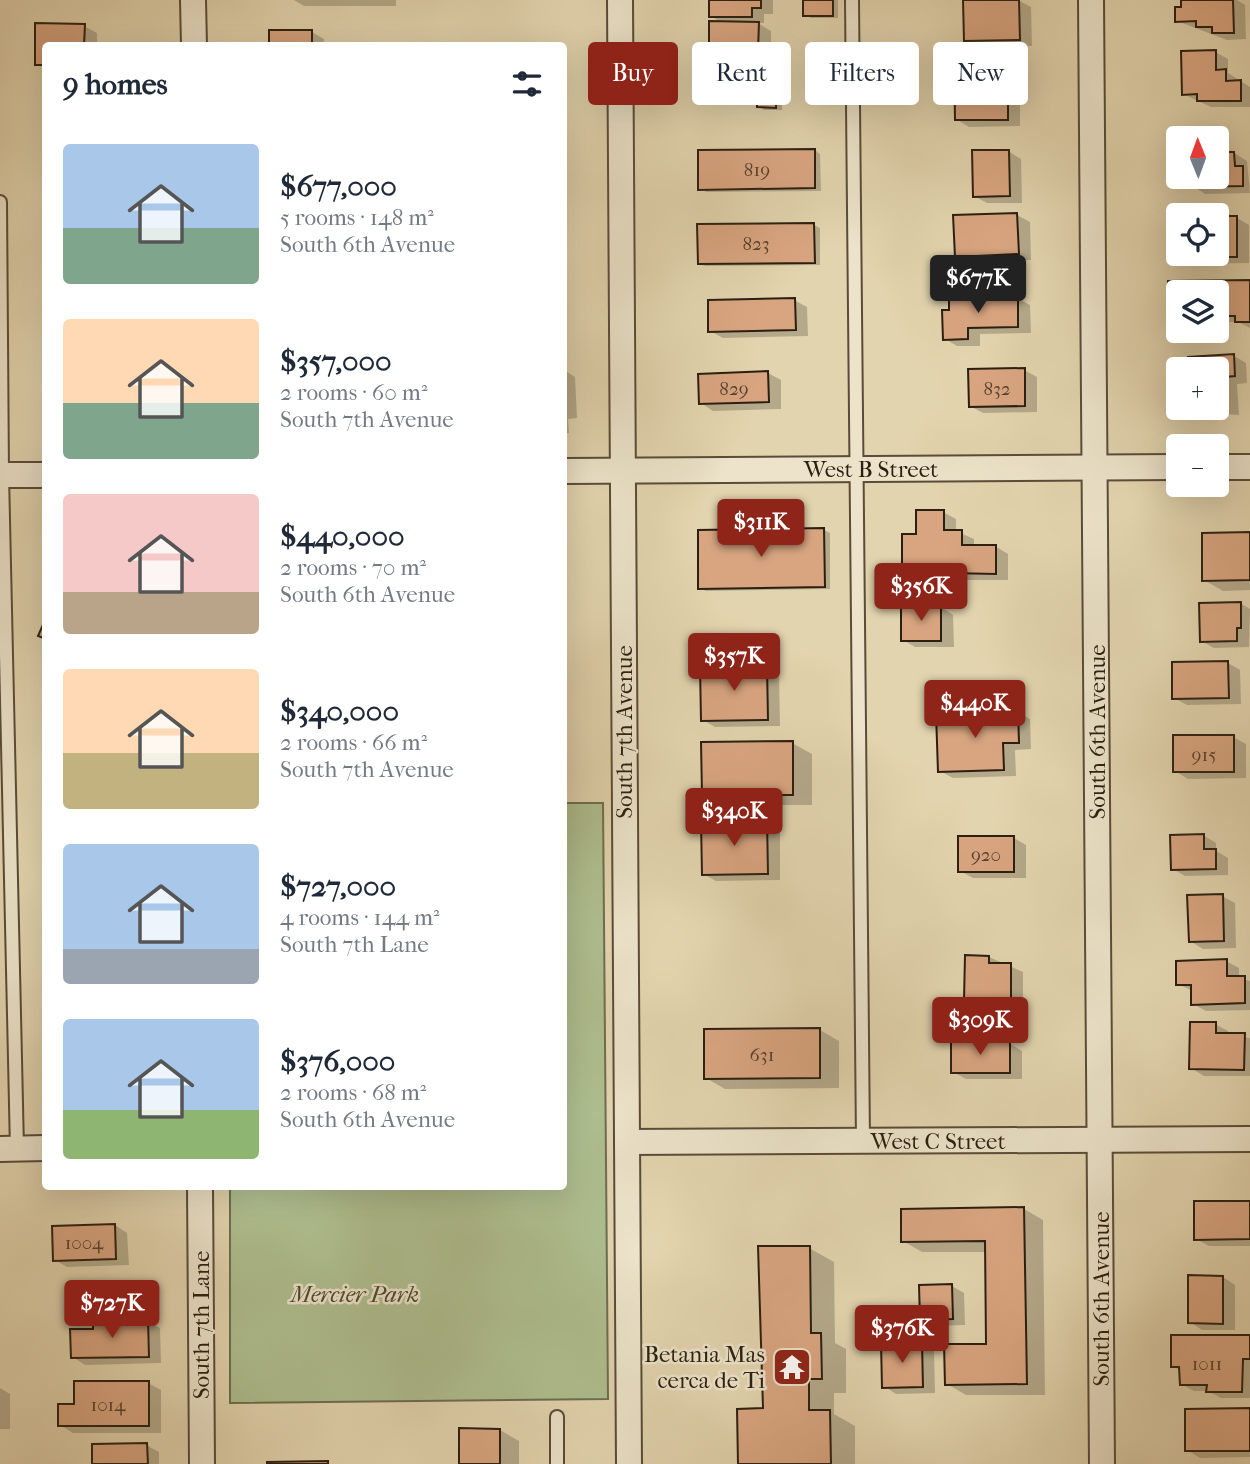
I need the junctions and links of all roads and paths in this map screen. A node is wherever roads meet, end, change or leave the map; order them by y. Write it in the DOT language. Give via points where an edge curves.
graph roads {
  1 [pos="193,0"];
  2 [pos="620,0"];
  3 [pos="852,0"];
  4 [pos="1091,0"];
  5 [pos="194,42"];
  6 [pos="0,202"];
  7 [pos="1166,467"];
  8 [pos="1229,467"];
  9 [pos="1250,467"];
  10 [pos="1095,468"];
  11 [pos="856,470"];
  12 [pos="567,471"];
  13 [pos="623,471"];
  14 [pos="1,475"];
  15 [pos="42,475"];
  16 [pos="1250,1139"];
  17 [pos="1100,1140"];
  18 [pos="863,1141"];
  19 [pos="627,1142"];
  20 [pos="8,1149"];
  21 [pos="42,1149"];
  22 [pos="200,1190"];
  23 [pos="557,1417"];
  24 [pos="202,1464"];
  25 [pos="557,1464"];
  26 [pos="629,1464"];
  27 [pos="1102,1464"];
  1 -- 5 [label="street"];
  2 -- 13 [label="street, South 7th Avenue"];
  3 -- 11 [label="lane"];
  4 -- 10 [label="street, South 6th Avenue"];
  6 -- 14 [label="lane"];
  7 -- 10 [label="street, West B Street"];
  8 -- 9 [label="street"];
  10 -- 11 [label="street, West B Street"];
  10 -- 17 [label="street, South 6th Avenue"];
  11 -- 13 [label="street, West B Street"];
  11 -- 18 [label="lane"];
  12 -- 13 [label="street, West B Street"];
  13 -- 19 [label="street, South 7th Avenue"];
  14 -- 15 [label="street"];
  14 -- 20 [label="lane"];
  16 -- 17 [label="street, West C Street"];
  17 -- 18 [label="street, West C Street"];
  17 -- 27 [label="street, South 6th Avenue"];
  18 -- 19 [label="street, West C Street"];
  19 -- 26 [label="street, South 7th Avenue"];
  20 -- 21 [label="street"];
  22 -- 24 [label="street, South 7th Lane"];
  23 -- 25 [label="lane"];
}
